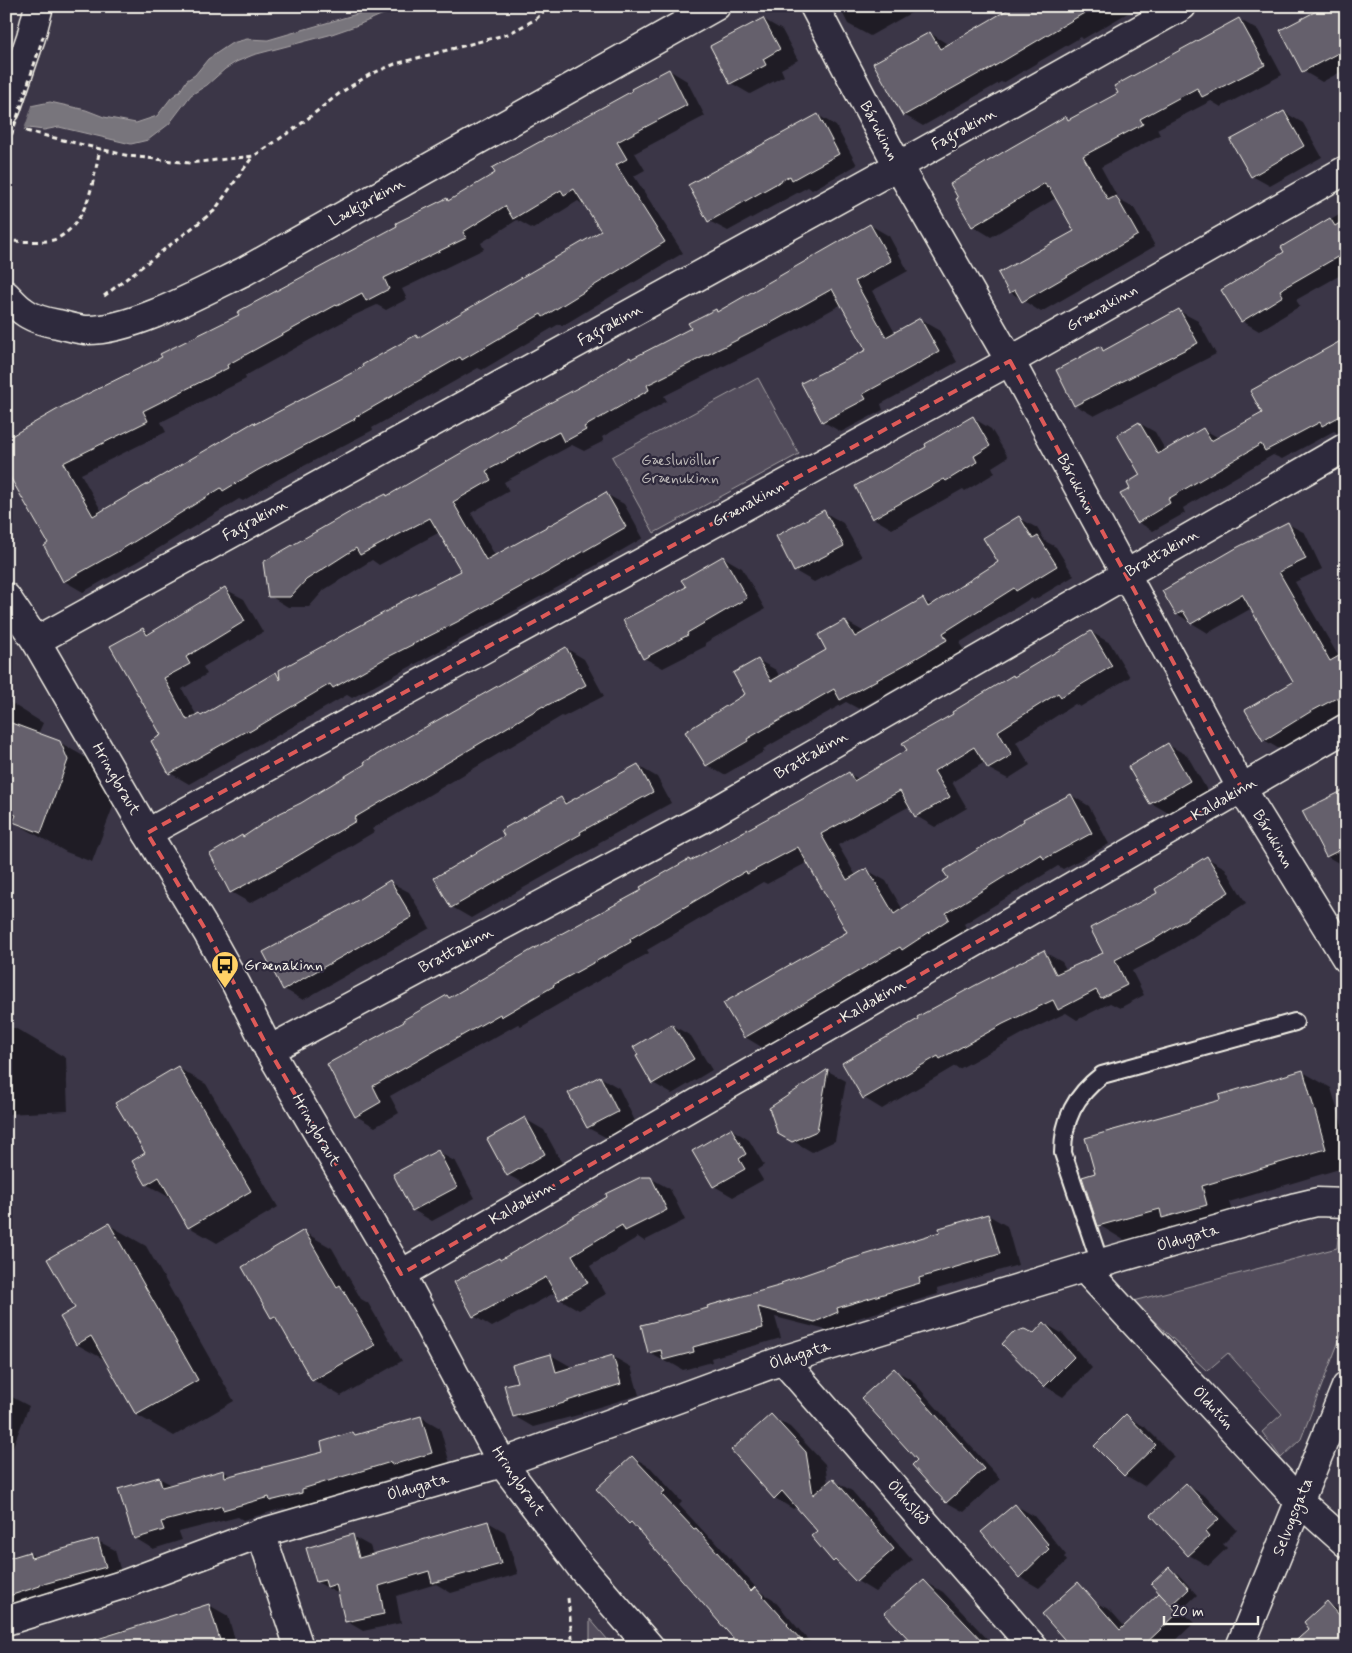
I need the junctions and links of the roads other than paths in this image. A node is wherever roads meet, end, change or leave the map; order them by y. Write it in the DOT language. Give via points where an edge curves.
graph roads {
  1 [pos="39,6"];
  2 [pos="716,6"];
  3 [pos="814,6"];
  4 [pos="1182,6"];
  5 [pos="6,110"];
  6 [pos="898,166"];
  7 [pos="1346,170"];
  8 [pos="6,295"];
  9 [pos="1010,361"];
  10 [pos="1346,446"];
  11 [pos="1125,575"];
  12 [pos="6,597"];
  13 [pos="36,641"];
  14 [pos="1346,728"];
  15 [pos="1242,789"];
  16 [pos="147,833"];
  17 [pos="1346,958"];
  18 [pos="1295,1022"];
  19 [pos="269,1050"];
  20 [pos="1346,1202"];
  21 [pos="1092,1266"];
  22 [pos="401,1274"];
  23 [pos="783,1360"];
  24 [pos="1346,1387"];
  25 [pos="502,1463"];
  26 [pos="1299,1501"];
  27 [pos="261,1533"];
  28 [pos="1346,1543"];
  29 [pos="6,1621"];
  30 [pos="299,1647"];
  31 [pos="650,1647"];
  32 [pos="1033,1647"];
  33 [pos="1240,1647"];
  1 -- 5 [label="street" via="38,36"];
  2 -- 8 [label="street, Lækjarkinn" via="243,272 160,311 130,323 85,330 40,320 22,311"];
  3 -- 6 [label="street, Bárukinn"];
  4 -- 6 [label="street, Fagrakinn"];
  6 -- 9 [label="street, Bárukinn"];
  6 -- 13 [label="street, Fagrakinn"];
  7 -- 9 [label="street, Grænakinn"];
  9 -- 11 [label="street, Bárukinn"];
  9 -- 16 [label="street, Grænakinn"];
  10 -- 11 [label="street, Brattakinn"];
  11 -- 15 [label="street, Bárukinn"];
  11 -- 19 [label="street, Brattakinn" via="702,819"];
  12 -- 13 [label="street, Hringbraut"];
  13 -- 16 [label="street, Hringbraut"];
  14 -- 15 [label="street, Kaldakinn"];
  15 -- 17 [label="street, Bárukinn"];
  15 -- 22 [label="street, Kaldakinn"];
  16 -- 19 [label="street, Hringbraut" via="207,932"];
  18 -- 21 [label="lane" via="1102,1075 1079,1096 1066,1124 1063,1153"];
  19 -- 22 [label="street, Hringbraut"];
  20 -- 21 [label="street, Öldugata" via="1303,1205"];
  21 -- 23 [label="street, Öldugata"];
  21 -- 26 [label="street, Öldutún"];
  22 -- 25 [label="street, Hringbraut"];
  23 -- 25 [label="street, Öldugata"];
  23 -- 32 [label="street, Ölduslóð"];
  24 -- 26 [label="street, Selvogsgata"];
  25 -- 27 [label="street, Öldugata"];
  25 -- 31 [label="street, Hringbraut" via="580,1566"];
  26 -- 28 [label="street, Öldutún"];
  26 -- 33 [label="street, Selvogsgata"];
  27 -- 29 [label="street, Öldugata" via="125,1584"];
  27 -- 30 [label="street"];
}
